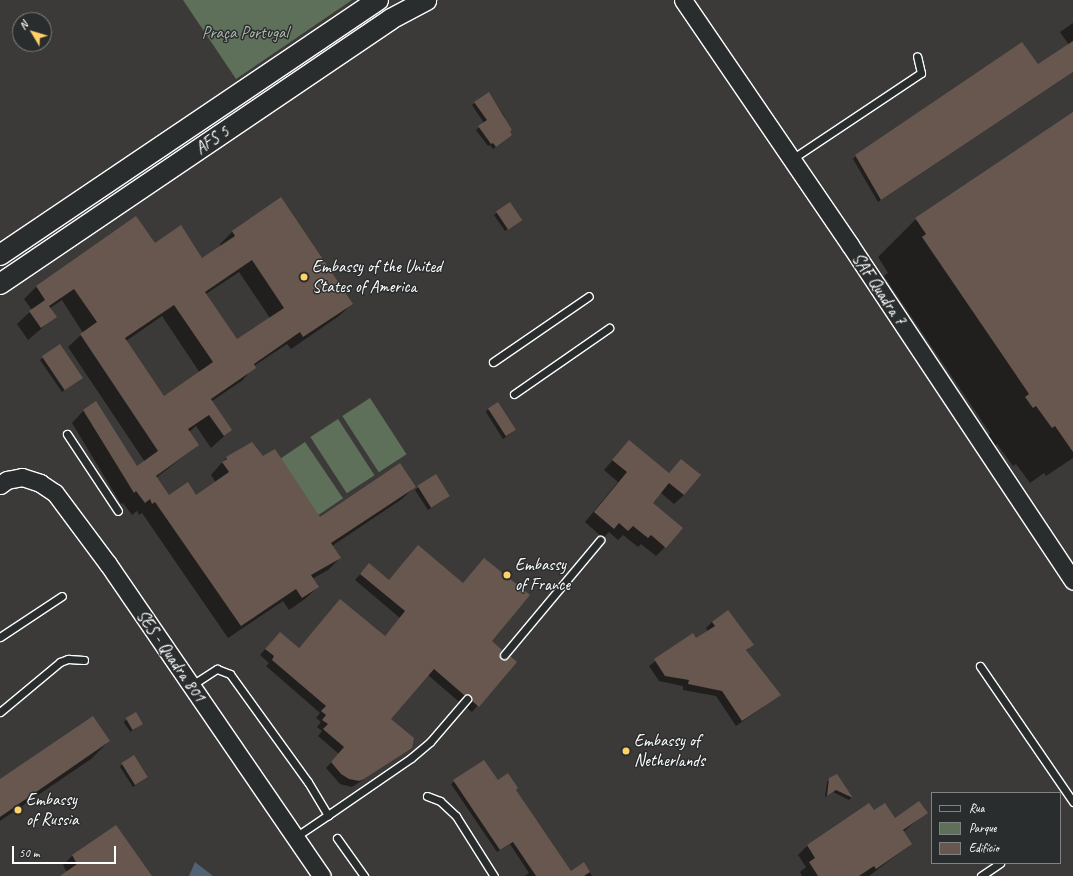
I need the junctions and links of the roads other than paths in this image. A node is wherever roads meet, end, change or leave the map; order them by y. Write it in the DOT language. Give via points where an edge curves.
graph roads {
  1 [pos="378,0"];
  2 [pos="426,0"];
  3 [pos="683,0"];
  4 [pos="917,56"];
  5 [pos="792,159"];
  6 [pos="0,255"];
  7 [pos="0,284"];
  8 [pos="589,296"];
  9 [pos="609,328"];
  10 [pos="493,362"];
  11 [pos="514,394"];
  12 [pos="67,434"];
  13 [pos="0,485"];
  14 [pos="118,512"];
  15 [pos="600,540"];
  16 [pos="1073,580"];
  17 [pos="62,596"];
  18 [pos="0,638"];
  19 [pos="504,655"];
  20 [pos="84,660"];
  21 [pos="980,666"];
  22 [pos="192,685"];
  23 [pos="467,699"];
  24 [pos="0,712"];
  25 [pos="427,796"];
  26 [pos="1073,802"];
  27 [pos="328,815"];
  28 [pos="295,837"];
  29 [pos="337,838"];
  30 [pos="999,864"];
  31 [pos="320,874"];
  32 [pos="364,876"];
  33 [pos="494,876"];
  34 [pos="981,876"];
  1 -- 6 [label="main road, AFS 5"];
  2 -- 7 [label="main road, AFS 5" via="391,19"];
  3 -- 5 [label="street, SAF Quadra 7"];
  4 -- 5 [label="lane" via="921,73"];
  5 -- 16 [label="street, SAF Quadra 7"];
  8 -- 10 [label="lane"];
  9 -- 11 [label="lane"];
  12 -- 14 [label="lane"];
  13 -- 22 [label="street, SES - Quadra 801" via="22,477 40,483 55,493"];
  15 -- 19 [label="lane"];
  17 -- 18 [label="lane"];
  20 -- 24 [label="lane" via="68,659 60,662"];
  21 -- 26 [label="lane"];
  22 -- 27 [label="lane" via="217,669 230,674 308,782"];
  22 -- 28 [label="street, SES - Quadra 801"];
  23 -- 27 [label="lane" via="430,742 411,758"];
  25 -- 33 [label="lane" via="440,801 456,816"];
  27 -- 28 [label="lane"];
  28 -- 31 [label="street, SES - Quadra 801"];
  29 -- 32 [label="lane"];
  30 -- 34 [label="lane"];
}
